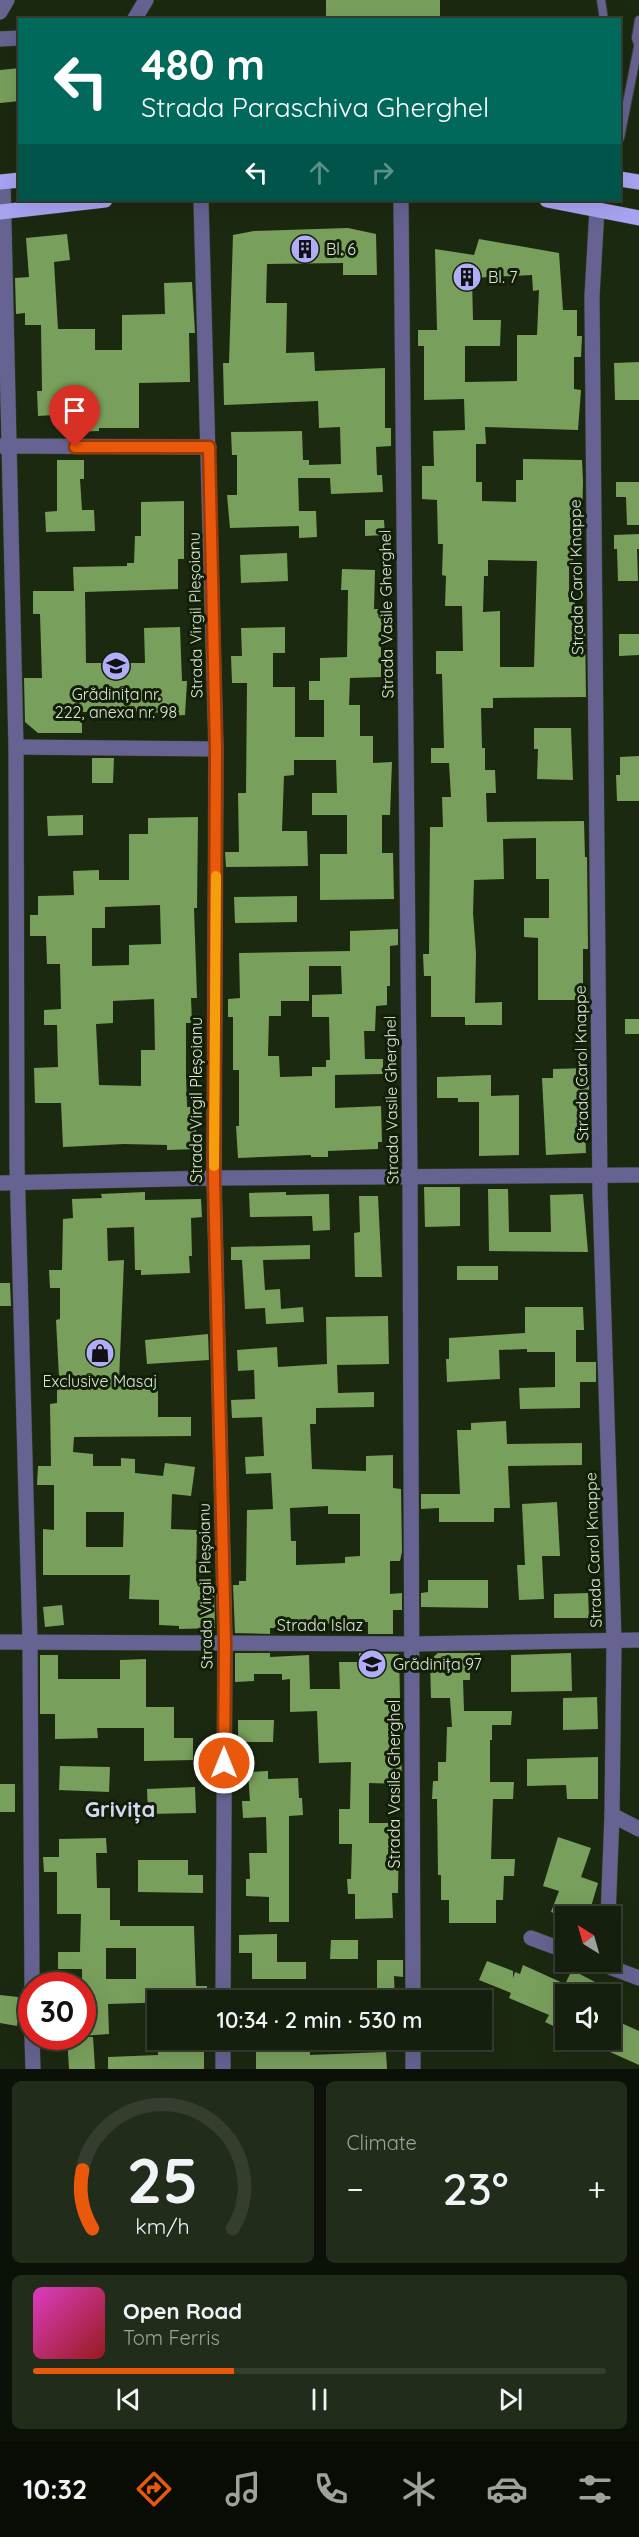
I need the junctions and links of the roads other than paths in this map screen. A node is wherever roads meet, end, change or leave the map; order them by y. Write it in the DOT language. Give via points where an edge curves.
graph roads {
  1 [pos="7,0"];
  2 [pos="146,0"];
  3 [pos="601,0"];
  4 [pos="0,12"];
  5 [pos="136,18"];
  6 [pos="604,18"];
  7 [pos="639,20"];
  8 [pos="18,38"];
  9 [pos="0,39"];
  10 [pos="638,47"];
  11 [pos="621,133"];
  12 [pos="621,179"];
  13 [pos="18,180"];
  14 [pos="1,182"];
  15 [pos="639,182"];
  16 [pos="96,201"];
  17 [pos="201,201"];
  18 [pos="401,201"];
  19 [pos="553,201"];
  20 [pos="597,209"];
  21 [pos="3,212"];
  22 [pos="639,218"];
  23 [pos="4,446"];
  24 [pos="209,447"];
  25 [pos="16,747"];
  26 [pos="216,749"];
  27 [pos="600,1175"];
  28 [pos="639,1175"];
  29 [pos="410,1176"];
  30 [pos="214,1178"];
  31 [pos="0,1183"];
  32 [pos="18,1183"];
  33 [pos="639,1640"];
  34 [pos="614,1641"];
  35 [pos="0,1642"];
  36 [pos="30,1642"];
  37 [pos="225,1643"];
  38 [pos="412,1644"];
  39 [pos="612,1815"];
  40 [pos="639,1829"];
  41 [pos="608,1906"];
  42 [pos="531,1938"];
  43 [pos="555,1947"];
  44 [pos="621,1971"];
  45 [pos="32,1972"];
  46 [pos="639,1978"];
  47 [pos="223,1990"];
  48 [pos="413,1990"];
  49 [pos="32,2050"];
  50 [pos="223,2050"];
  51 [pos="413,2050"];
  52 [pos="33,2069"];
  53 [pos="223,2069"];
  54 [pos="413,2069"];
  1 -- 4 [label="street"];
  2 -- 5 [label="street"];
  3 -- 6 [label="lane"];
  7 -- 10 [label="lane"];
  8 -- 9 [label="street"];
  10 -- 11 [label="lane"];
  12 -- 15 [label="main road"];
  13 -- 14 [label="main road"];
  14 -- 21 [label="street"];
  16 -- 21 [label="main road"];
  17 -- 24 [label="street, Strada Virgil Pleșoianu"];
  18 -- 29 [label="street, Strada Vasile Gherghel"];
  19 -- 20 [label="main road"];
  20 -- 22 [label="main road"];
  20 -- 27 [label="street, Strada Carol Knappe" via="592,296"];
  21 -- 23 [label="street"];
  23 -- 24 [label="street"];
  23 -- 25 [label="street"];
  24 -- 26 [label="street, Strada Virgil Pleșoianu"];
  25 -- 26 [label="street"];
  25 -- 32 [label="street"];
  26 -- 30 [label="street, Strada Virgil Pleșoianu"];
  27 -- 28 [label="street"];
  27 -- 29 [label="street"];
  27 -- 34 [label="street, Strada Carol Knappe"];
  29 -- 30 [label="street"];
  29 -- 38 [label="street, Strada Vasile Gherghel"];
  30 -- 32 [label="street"];
  30 -- 37 [label="street, Strada Virgil Pleșoianu"];
  31 -- 32 [label="street"];
  32 -- 36 [label="street"];
  33 -- 34 [label="street, Strada Islaz"];
  34 -- 38 [label="street, Strada Islaz"];
  34 -- 39 [label="street, Strada Carol Knappe"];
  35 -- 36 [label="street, Strada Islaz"];
  36 -- 37 [label="street, Strada Islaz"];
  36 -- 45 [label="street"];
  37 -- 38 [label="street, Strada Islaz"];
  37 -- 47 [label="street, Strada Virgil Pleșoianu"];
  38 -- 48 [label="street, Strada Vasile Gherghel"];
  39 -- 40 [label="street"];
  39 -- 41 [label="street, Strada Carol Knappe"];
  42 -- 43 [label="street"];
  44 -- 46 [label="street"];
  49 -- 52 [label="street"];
  50 -- 53 [label="street"];
  51 -- 54 [label="street"];
}
